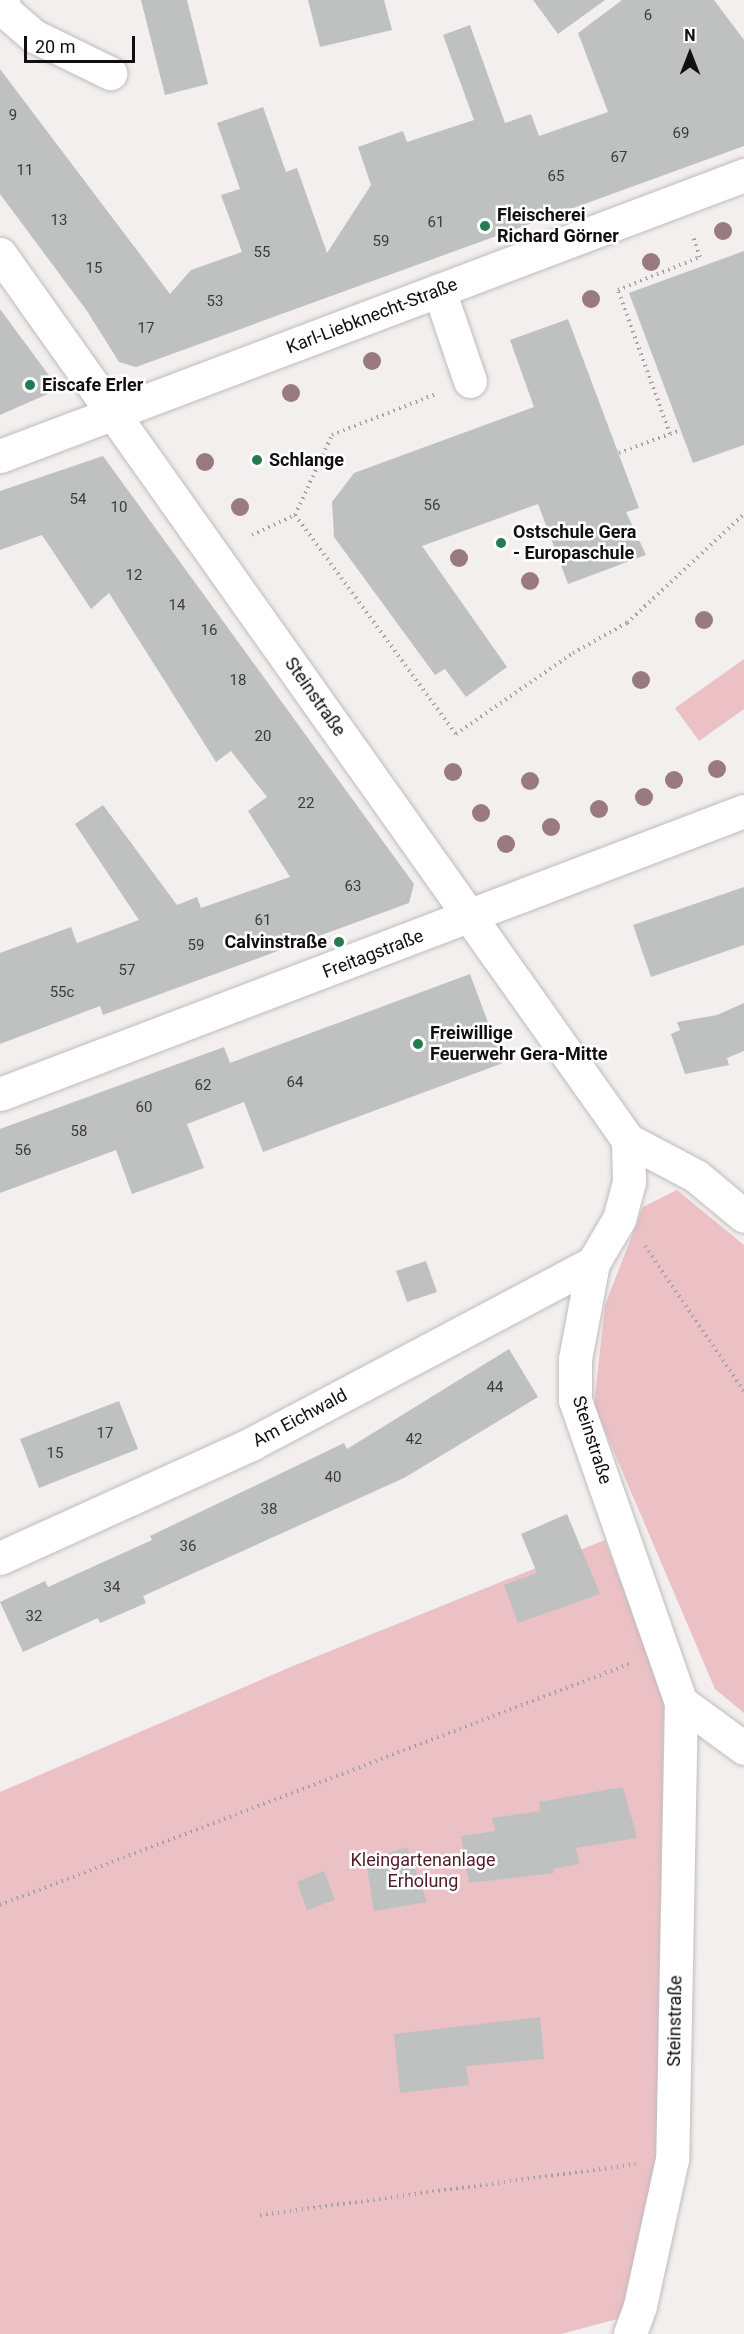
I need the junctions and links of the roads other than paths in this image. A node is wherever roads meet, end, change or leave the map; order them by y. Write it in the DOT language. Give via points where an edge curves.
graph roads {
  1 [pos="2,0"];
  2 [pos="110,73"];
  3 [pos="744,175"];
  4 [pos="0,254"];
  5 [pos="439,290"];
  6 [pos="471,381"];
  7 [pos="116,412"];
  8 [pos="0,456"];
  9 [pos="744,810"];
  10 [pos="469,918"];
  11 [pos="0,1094"];
  12 [pos="628,1140"];
  13 [pos="744,1216"];
  14 [pos="593,1263"];
  15 [pos="0,1558"];
  16 [pos="681,1702"];
  17 [pos="744,1748"];
  18 [pos="630,2334"];
  1 -- 2 [label="street" via="6,12 34,36"];
  3 -- 5 [label="street, Karl-Liebknecht-Straße"];
  4 -- 7 [label="street, Steinstraße"];
  5 -- 6 [label="street"];
  5 -- 7 [label="street, Karl-Liebknecht-Straße"];
  7 -- 8 [label="street, Karl-Liebknecht-Straße"];
  7 -- 10 [label="street, Steinstraße"];
  9 -- 10 [label="street, Freitagstraße"];
  10 -- 11 [label="street, Freitagstraße"];
  10 -- 12 [label="street, Steinstraße"];
  12 -- 13 [label="street, Steinstraße" via="696,1176"];
  12 -- 14 [label="street, Steinstraße" via="629,1182 619,1219"];
  14 -- 15 [label="street, Am Eichwald" via="251,1444"];
  14 -- 16 [label="street, Steinstraße" via="574,1359 575,1400"];
  16 -- 17 [label="street"];
  16 -- 18 [label="street, Steinstraße" via="672,2159 640,2306"];
}
